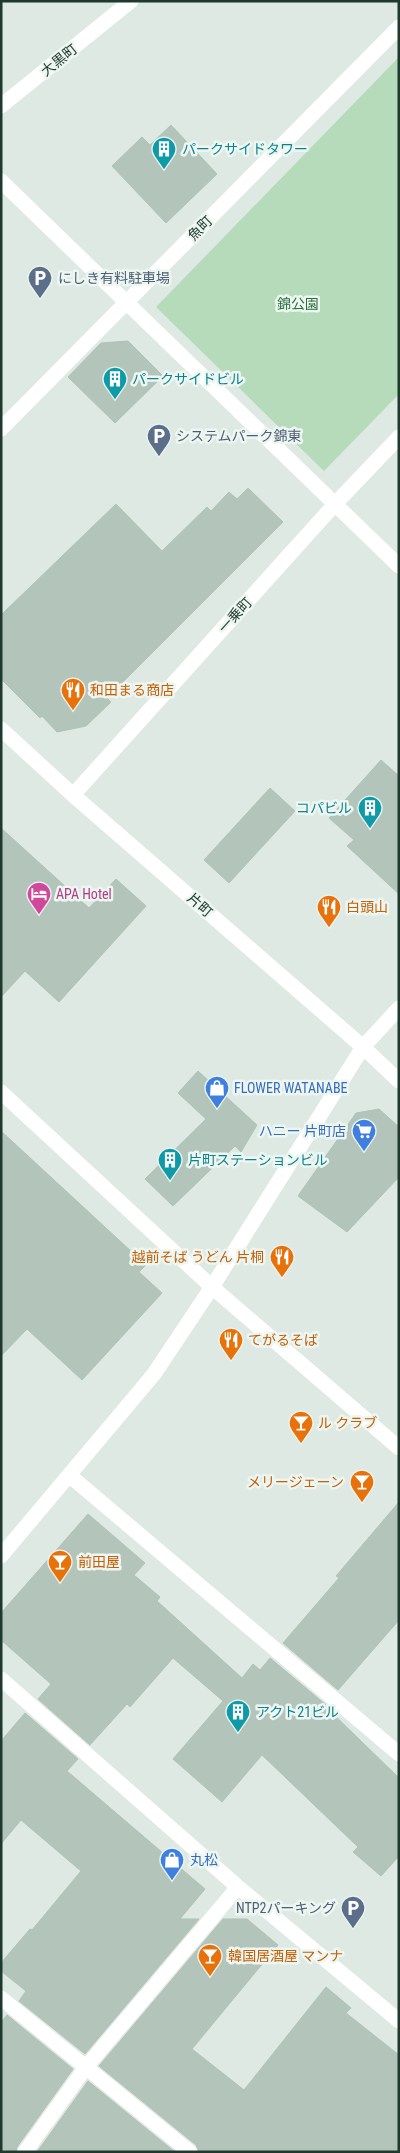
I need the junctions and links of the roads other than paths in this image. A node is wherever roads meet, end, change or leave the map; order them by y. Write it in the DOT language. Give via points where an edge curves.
graph roads {
  1 [pos="131,1"];
  2 [pos="399,27"];
  3 [pos="1,106"];
  4 [pos="1,181"];
  5 [pos="126,302"];
  6 [pos="1,429"];
  7 [pos="399,437"];
  8 [pos="335,504"];
  9 [pos="399,566"];
  10 [pos="1,728"];
  11 [pos="73,795"];
  12 [pos="399,1008"];
  13 [pos="362,1047"];
  14 [pos="399,1081"];
  15 [pos="1,1092"];
  16 [pos="212,1287"];
  17 [pos="399,1448"];
  18 [pos="69,1475"];
  19 [pos="1,1556"];
  20 [pos="1,1679"];
  21 [pos="399,1754"];
  22 [pos="238,1886"];
  23 [pos="1,1998"];
  24 [pos="399,2021"];
  25 [pos="86,2067"];
  26 [pos="25,2152"];
  27 [pos="190,2152"];
  1 -- 3 [label="street, 大黒町"];
  2 -- 5 [label="street, 魚町"];
  4 -- 5 [label="street"];
  5 -- 6 [label="street, 魚町"];
  5 -- 8 [label="street"];
  7 -- 8 [label="street, 一乗町"];
  8 -- 9 [label="street"];
  8 -- 11 [label="street, 一乗町"];
  10 -- 11 [label="street, 片町"];
  11 -- 13 [label="street, 片町"];
  12 -- 13 [label="street"];
  13 -- 14 [label="street, 片町"];
  13 -- 16 [label="street"];
  15 -- 16 [label="street"];
  16 -- 17 [label="street"];
  16 -- 18 [label="street" via="154,1374"];
  18 -- 19 [label="street"];
  18 -- 21 [label="street"];
  20 -- 22 [label="street"];
  22 -- 24 [label="street"];
  22 -- 25 [label="street"];
  23 -- 25 [label="street"];
  25 -- 26 [label="street"];
  25 -- 27 [label="street"];
}
